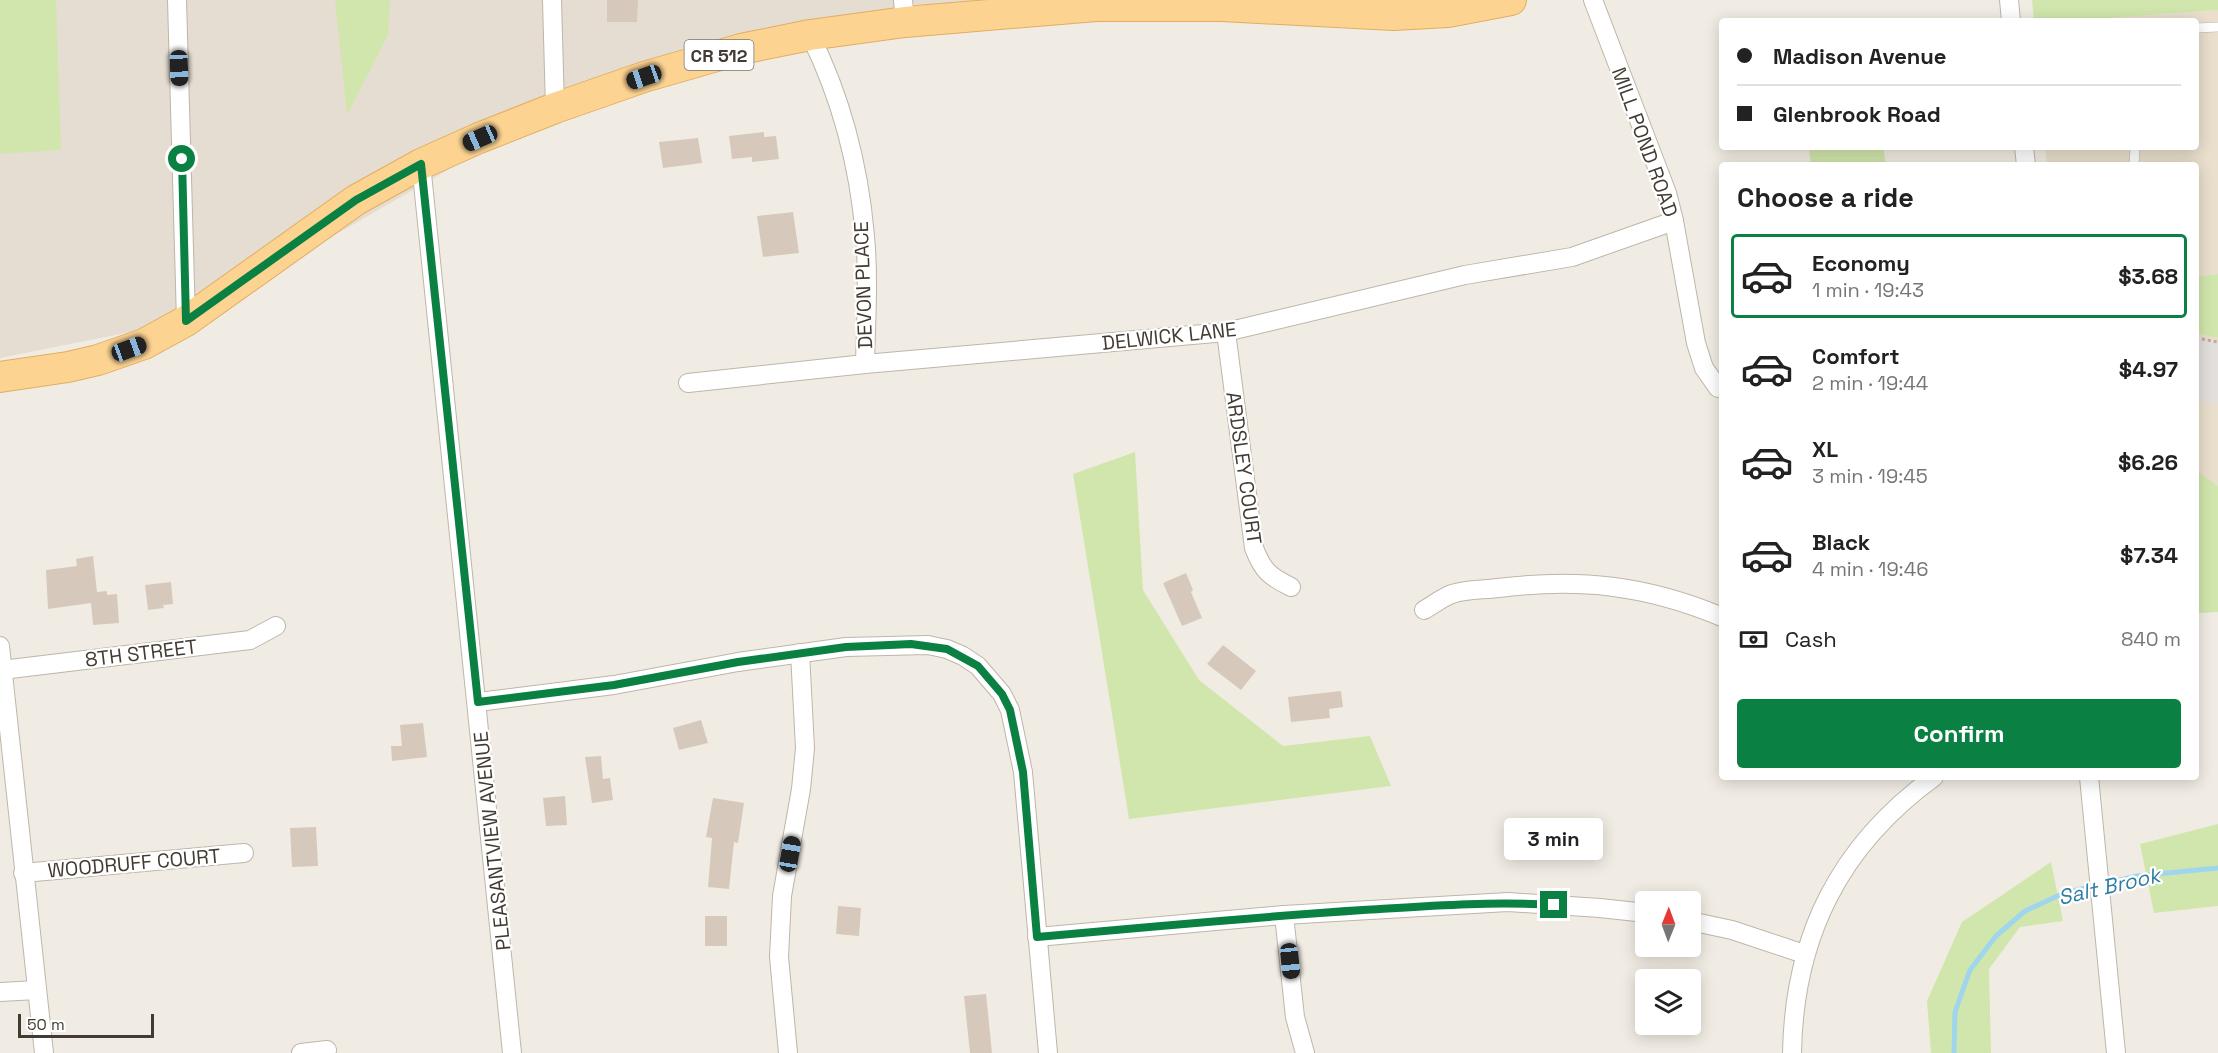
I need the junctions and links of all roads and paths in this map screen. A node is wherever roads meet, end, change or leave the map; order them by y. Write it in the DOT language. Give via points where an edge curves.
graph roads {
  1 [pos="177,0"];
  2 [pos="552,0"];
  3 [pos="1511,0"];
  4 [pos="1593,0"];
  5 [pos="2009,0"];
  6 [pos="1339,6"];
  7 [pos="904,11"];
  8 [pos="2011,18"];
  9 [pos="2218,27"];
  10 [pos="2199,28"];
  11 [pos="810,35"];
  12 [pos="555,108"];
  13 [pos="421,164"];
  14 [pos="1674,221"];
  15 [pos="186,321"];
  16 [pos="1226,332"];
  17 [pos="2199,339"];
  18 [pos="2218,342"];
  19 [pos="865,364"];
  20 [pos="0,376"];
  21 [pos="688,383"];
  22 [pos="1718,388"];
  23 [pos="1291,587"];
  24 [pos="1425,610"];
  25 [pos="1719,616"];
  26 [pos="276,626"];
  27 [pos="0,646"];
  28 [pos="800,653"];
  29 [pos="2,670"];
  30 [pos="478,702"];
  31 [pos="2089,780"];
  32 [pos="1909,784"];
  33 [pos="8,797"];
  34 [pos="244,853"];
  35 [pos="24,873"];
  36 [pos="1635,912"];
  37 [pos="1284,915"];
  38 [pos="1701,923"];
  39 [pos="1037,937"];
  40 [pos="1804,954"];
  41 [pos="37,990"];
  42 [pos="0,992"];
  43 [pos="327,1050"];
  44 [pos="44,1053"];
  45 [pos="301,1053"];
  46 [pos="512,1053"];
  47 [pos="788,1053"];
  48 [pos="1048,1053"];
  49 [pos="1305,1053"];
  50 [pos="1792,1053"];
  51 [pos="2116,1053"];
  1 -- 15 [label="street"];
  2 -- 12 [label="street"];
  3 -- 6 [label="main road, CR 512" via="1448,12 1393,15"];
  4 -- 14 [label="street, MILL POND ROAD" via="1667,193"];
  5 -- 8 [label="street"];
  6 -- 7 [label="main road, CR 512"];
  7 -- 11 [label="main road, CR 512"];
  9 -- 10 [label="lane"];
  11 -- 12 [label="main road, CR 512" via="741,49"];
  11 -- 19 [label="street, DEVON PLACE" via="824,63 852,146 865,237"];
  12 -- 13 [label="main road, CR 512"];
  13 -- 15 [label="main road, CR 512" via="356,200"];
  13 -- 30 [label="street, PLEASANTVIEW AVENUE"];
  14 -- 16 [label="street, DELWICK LANE" via="1572,257 1465,275"];
  14 -- 22 [label="street, MILL POND ROAD" via="1696,343 1704,368"];
  15 -- 20 [label="main road, CR 512" via="144,344 98,360"];
  16 -- 19 [label="street, DELWICK LANE"];
  16 -- 23 [label="street, ARDSLEY COURT" via="1254,548 1270,576"];
  17 -- 18 [label="path"];
  19 -- 21 [label="street, DELWICK LANE"];
  24 -- 25 [label="street" via="1452,594 1536,583 1576,583 1656,594"];
  26 -- 29 [label="street, 8TH STREET" via="250,640"];
  27 -- 29 [label="street"];
  28 -- 30 [label="street" via="614,685"];
  28 -- 39 [label="street" via="856,646 928,645 963,656 978,666 1002,694 1010,710 1023,772"];
  28 -- 47 [label="street" via="805,748 782,897 779,957"];
  29 -- 33 [label="street"];
  30 -- 46 [label="street, PLEASANTVIEW AVENUE"];
  31 -- 51 [label="street"];
  32 -- 40 [label="street" via="1844,869"];
  33 -- 35 [label="street"];
  34 -- 35 [label="street, WOODRUFF COURT"];
  35 -- 41 [label="street"];
  36 -- 37 [label="street" via="1508,902"];
  37 -- 39 [label="street"];
  37 -- 49 [label="street" via="1295,1017"];
  38 -- 40 [label="street"];
  39 -- 48 [label="street"];
  40 -- 50 [label="street"];
  41 -- 42 [label="street"];
  41 -- 44 [label="street"];
  43 -- 45 [label="street"];
}
